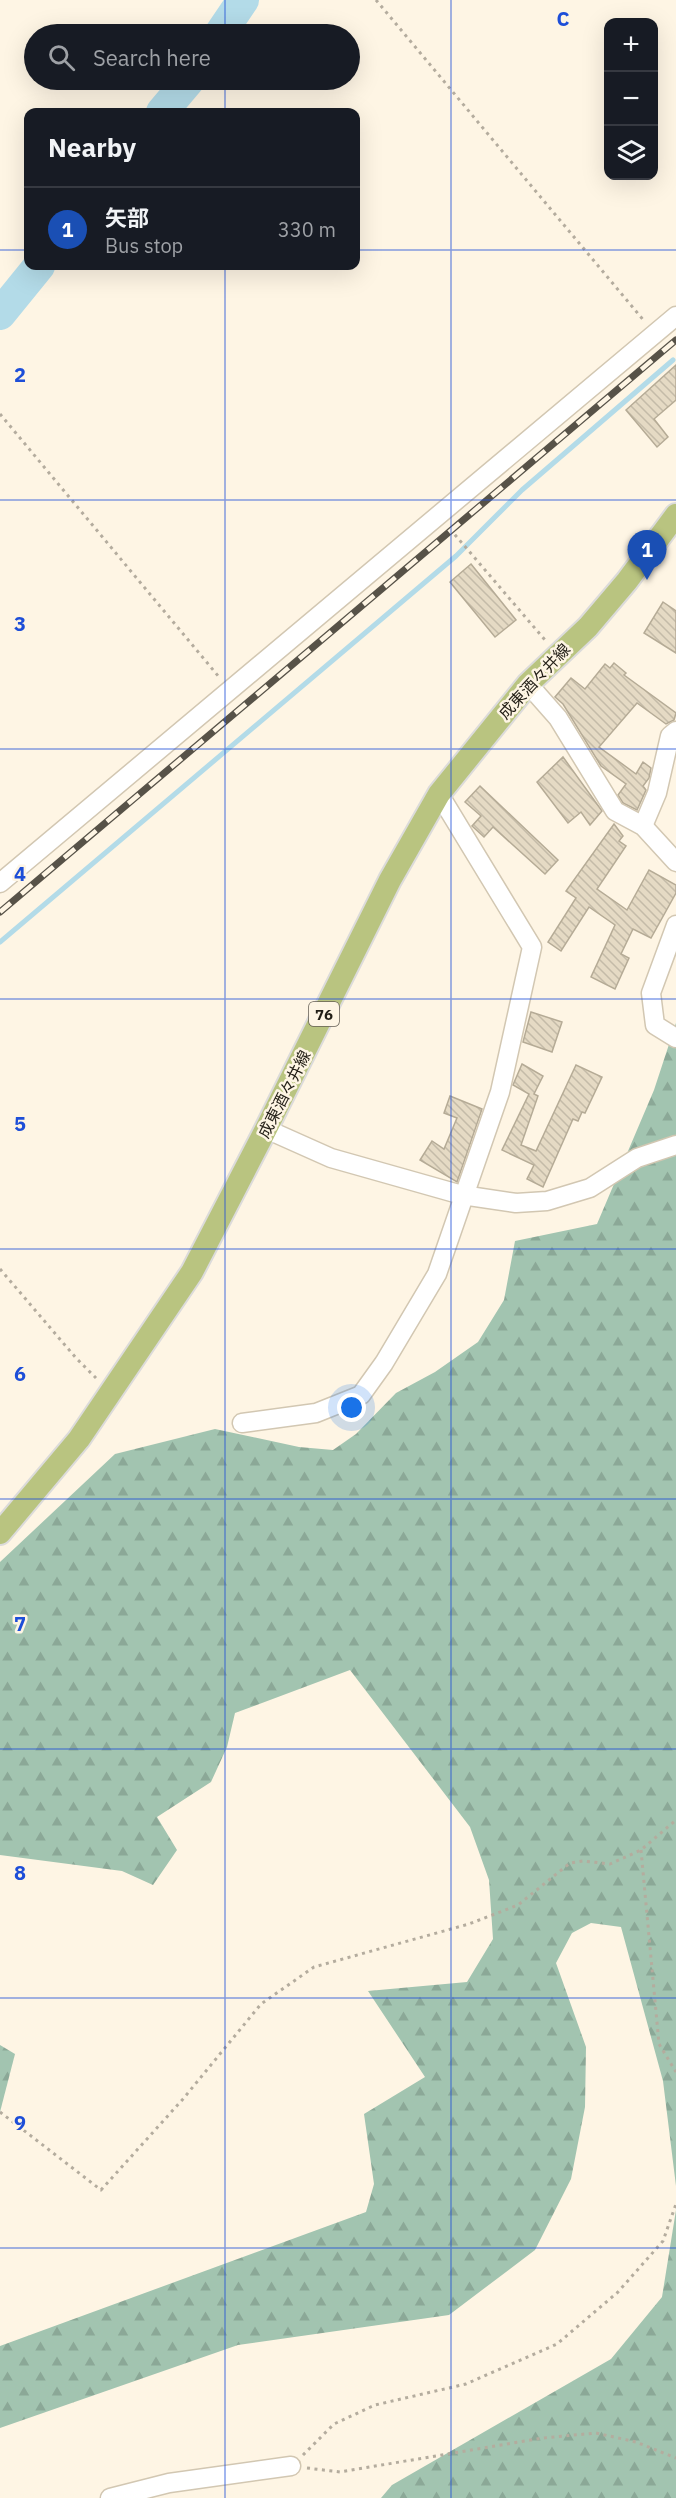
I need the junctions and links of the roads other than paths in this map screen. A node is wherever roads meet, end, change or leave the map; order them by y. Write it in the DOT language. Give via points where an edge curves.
graph roads {
  1 [pos="676,316"];
  2 [pos="676,515"];
  3 [pos="528,684"];
  4 [pos="676,731"];
  5 [pos="439,794"];
  6 [pos="643,826"];
  7 [pos="676,862"];
  8 [pos="0,883"];
  9 [pos="676,925"];
  10 [pos="676,1038"];
  11 [pos="267,1129"];
  12 [pos="676,1145"];
  13 [pos="462,1195"];
  14 [pos="242,1423"];
  15 [pos="0,1533"];
  16 [pos="291,2466"];
  17 [pos="110,2498"];
  1 -- 8 [label="street"];
  2 -- 3 [label="main road, 成東酒々井線 / 76" via="588,627"];
  3 -- 5 [label="main road, 成東酒々井線 / 76"];
  3 -- 6 [label="street" via="558,718 615,810"];
  4 -- 6 [label="street" via="670,736 657,793"];
  5 -- 11 [label="main road, 成東酒々井線 / 76" via="390,880"];
  5 -- 13 [label="street" via="532,947 500,1092"];
  6 -- 7 [label="street"];
  9 -- 10 [label="street" via="651,993 655,1026"];
  11 -- 13 [label="street" via="331,1158"];
  11 -- 15 [label="main road, 成東酒々井線 / 76" via="192,1272 79,1439"];
  12 -- 13 [label="street" via="637,1158 590,1188 548,1201 516,1203"];
  13 -- 14 [label="street" via="437,1274 384,1363 360,1395 316,1413"];
  16 -- 17 [label="street" via="169,2483"];
}
